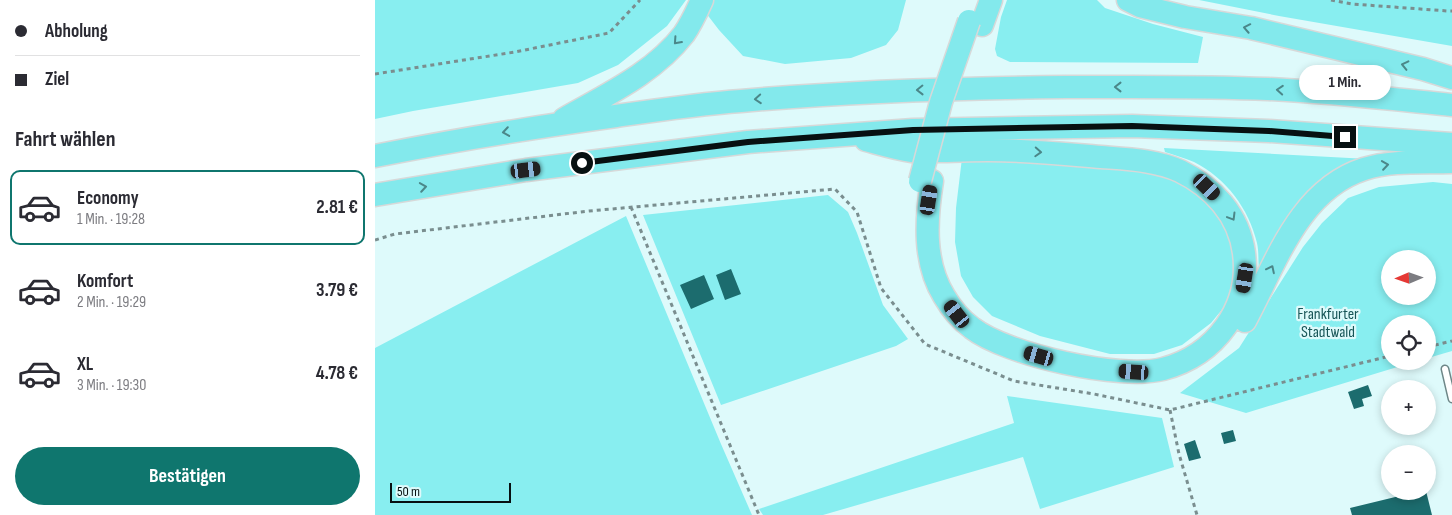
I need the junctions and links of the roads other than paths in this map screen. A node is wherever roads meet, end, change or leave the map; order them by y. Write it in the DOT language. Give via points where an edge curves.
graph roads {
  1 [pos="702,0"];
  2 [pos="975,0"];
  3 [pos="991,0"];
  4 [pos="1128,0"];
  5 [pos="976,23"];
  6 [pos="1452,78"];
  7 [pos="1452,105"];
  8 [pos="554,124"];
  9 [pos="843,135"];
  10 [pos="1452,144"];
  11 [pos="375,156"];
  12 [pos="1452,162"];
  13 [pos="926,181"];
  14 [pos="375,195"];
  15 [pos="1445,369"];
  16 [pos="1452,399"];
  1 -- 8 [label="highway, one-way" via="684,33 659,59 626,83"];
  2 -- 5 [label="highway"];
  3 -- 5 [label="highway"];
  6 -- 4 [label="highway, one-way" via="1251,28 1185,17"];
  5 -- 13 [label="highway, bridge" via="941,102"];
  7 -- 8 [label="highway, one-way" via="1268,89 994,88 738,101"];
  8 -- 11 [label="highway, one-way"];
  9 -- 10 [label="highway" via="913,130 1132,126 1269,131"];
  9 -- 13 [label="highway, one-way" via="914,151 989,150 1063,154 1145,162 1178,170 1213,193 1232,215 1239,230 1245,278 1237,309 1220,334 1196,356 1162,369 1108,370 1021,352 971,328 944,298 931,262"];
  14 -- 9 [label="highway, one-way" via="526,170 748,142"];
  13 -- 12 [label="highway, one-way" via="916,202 920,262 932,296 949,322 978,344 1019,363 1107,381 1134,382 1185,374 1223,352 1236,338 1296,224 1310,206 1336,184 1366,168 1408,162"];
  15 -- 16 [label="lane"];
}
